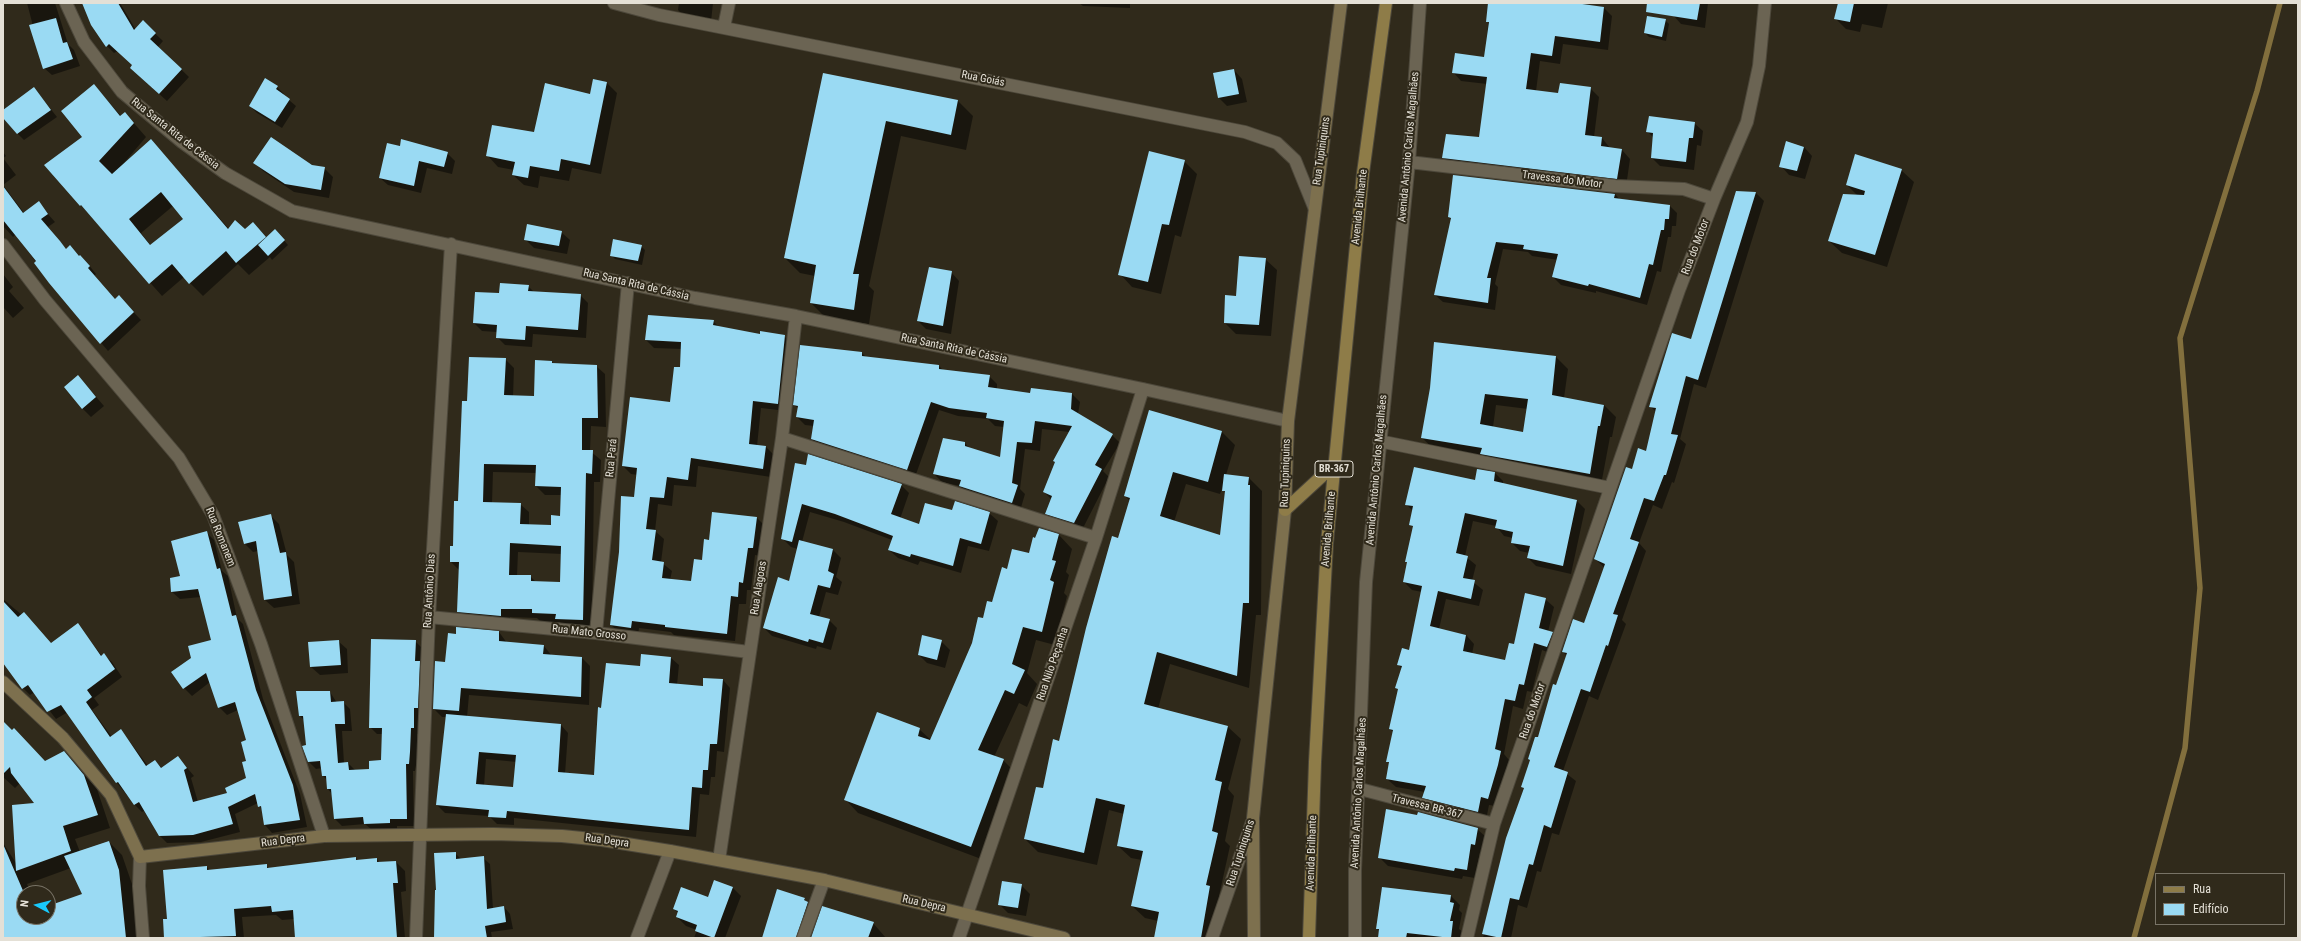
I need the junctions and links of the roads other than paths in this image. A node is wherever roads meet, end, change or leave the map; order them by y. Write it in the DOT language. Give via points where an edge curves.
graph roads {
  1 [pos="66,3"];
  2 [pos="614,3"];
  3 [pos="729,3"];
  4 [pos="1342,3"];
  5 [pos="1386,3"];
  6 [pos="1420,3"];
  7 [pos="1765,3"];
  8 [pos="724,27"];
  9 [pos="1409,162"];
  10 [pos="1714,199"];
  11 [pos="1314,206"];
  12 [pos="451,244"];
  13 [pos="3,245"];
  14 [pos="628,283"];
  15 [pos="796,316"];
  16 [pos="1143,389"];
  17 [pos="1288,421"];
  18 [pos="782,438"];
  19 [pos="1379,441"];
  20 [pos="1334,465"];
  21 [pos="1610,488"];
  22 [pos="1285,510"];
  23 [pos="1096,538"];
  24 [pos="429,617"];
  25 [pos="596,633"];
  26 [pos="749,652"];
  27 [pos="3,682"];
  28 [pos="1360,789"];
  29 [pos="1253,818"];
  30 [pos="1494,824"];
  31 [pos="324,836"];
  32 [pos="419,836"];
  33 [pos="670,851"];
  34 [pos="140,857"];
  35 [pos="719,860"];
  36 [pos="824,880"];
  37 [pos="968,914"];
  38 [pos="143,938"];
  39 [pos="416,938"];
  40 [pos="637,938"];
  41 [pos="803,938"];
  42 [pos="959,938"];
  43 [pos="1064,938"];
  44 [pos="1212,938"];
  45 [pos="1254,938"];
  46 [pos="1309,938"];
  47 [pos="1354,938"];
  48 [pos="1467,938"];
  1 -- 12 [label="street, Rua Santa Rita de Cássia" via="84,42 122,92 182,142 225,173 292,211"];
  2 -- 8 [label="street, Rua Goiás"];
  3 -- 8 [label="street"];
  4 -- 11 [label="street, Rua Tupiniquins"];
  5 -- 20 [label="main road, Avenida Brilhante / BR-367" via="1363,173"];
  6 -- 9 [label="street, Avenida Antônio Carlos Magalhães"];
  7 -- 10 [label="street, Rua do Motor" via="1759,66 1748,122"];
  8 -- 11 [label="street, Rua Goiás" via="1245,132 1277,143 1295,160"];
  9 -- 10 [label="street, Travessa do Motor" via="1614,186 1684,189"];
  9 -- 19 [label="street, Avenida Antônio Carlos Magalhães"];
  10 -- 21 [label="street, Rua do Motor" via="1679,290"];
  11 -- 17 [label="street, Rua Tupiniquins"];
  12 -- 14 [label="street, Rua Santa Rita de Cássia"];
  12 -- 24 [label="street, Rua Antônio Dias"];
  13 -- 31 [label="street, Rua Romanem" via="45,300 179,458 213,515 261,644"];
  14 -- 15 [label="street, Rua Santa Rita de Cássia"];
  14 -- 25 [label="street, Rua Pará"];
  15 -- 16 [label="street, Rua Santa Rita de Cássia"];
  15 -- 18 [label="street, Rua Alagoas"];
  16 -- 17 [label="street, Rua Santa Rita de Cássia"];
  16 -- 23 [label="street, Rua Nilo Peçanha"];
  17 -- 22 [label="street, Rua Tupiniquins"];
  18 -- 23 [label="street"];
  18 -- 26 [label="street, Rua Alagoas"];
  19 -- 21 [label="street"];
  19 -- 28 [label="street, Avenida Antônio Carlos Magalhães" via="1366,582"];
  20 -- 22 [label="main road"];
  20 -- 46 [label="main road, Avenida Brilhante / BR-367" via="1322,624"];
  21 -- 30 [label="street, Rua do Motor"];
  22 -- 29 [label="street, Rua Tupiniquins"];
  23 -- 37 [label="street, Rua Nilo Peçanha"];
  24 -- 25 [label="street, Rua Mato Grosso"];
  24 -- 32 [label="street, Rua Antônio Dias"];
  25 -- 26 [label="street, Rua Mato Grosso"];
  26 -- 35 [label="street, Rua Alagoas"];
  27 -- 34 [label="street" via="63,738 111,795"];
  28 -- 30 [label="street, Travessa BR-367"];
  28 -- 47 [label="street, Avenida Antônio Carlos Magalhães"];
  29 -- 44 [label="street, Rua Tupiniquins"];
  29 -- 45 [label="street"];
  30 -- 48 [label="street, Rua do Motor"];
  31 -- 32 [label="street, Rua Depra"];
  31 -- 34 [label="street, Rua Depra"];
  32 -- 33 [label="street, Rua Depra" via="562,836"];
  32 -- 39 [label="street, Rua Antônio Dias"];
  33 -- 35 [label="street, Rua Depra"];
  33 -- 40 [label="street"];
  34 -- 38 [label="street"];
  35 -- 36 [label="street, Rua Depra"];
  36 -- 37 [label="street, Rua Depra"];
  36 -- 41 [label="street"];
  37 -- 42 [label="street, Rua Nilo Peçanha"];
  37 -- 43 [label="street, Rua Depra"];
}
